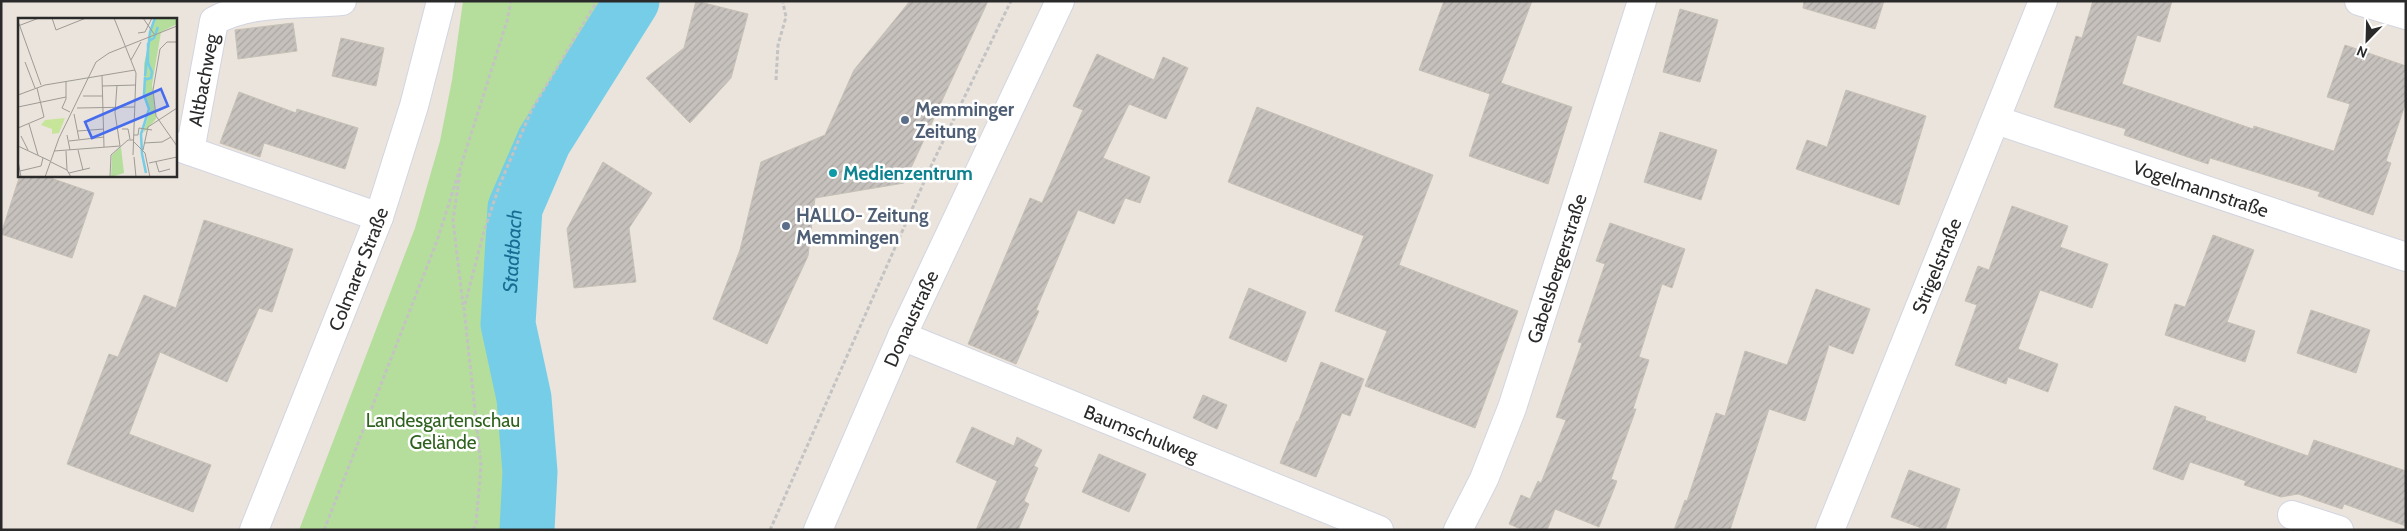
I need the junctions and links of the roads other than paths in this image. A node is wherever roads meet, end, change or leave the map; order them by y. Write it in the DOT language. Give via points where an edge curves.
graph roads {
  1 [pos="342,1"];
  2 [pos="442,1"];
  3 [pos="1060,1"];
  4 [pos="1642,1"];
  5 [pos="2042,1"];
  6 [pos="2359,1"];
  7 [pos="2406,15"];
  8 [pos="1996,120"];
  9 [pos="183,148"];
  10 [pos="379,217"];
  11 [pos="2406,257"];
  12 [pos="902,336"];
  13 [pos="2292,515"];
  14 [pos="254,530"];
  15 [pos="818,530"];
  16 [pos="1379,530"];
  17 [pos="1458,530"];
  18 [pos="1830,530"];
  19 [pos="2339,530"];
  1 -- 9 [label="street, Altbachweg" via="269,5 230,12 214,21"];
  2 -- 10 [label="street, Colmarer Straße" via="414,106"];
  3 -- 12 [label="street, Donaustraße"];
  4 -- 17 [label="street, Gabelsbergerstraße" via="1512,408 1484,478"];
  5 -- 8 [label="street, Strigelstraße"];
  6 -- 7 [label="street"];
  8 -- 11 [label="street, Vogelmannstraße"];
  8 -- 18 [label="street, Strigelstraße"];
  9 -- 10 [label="street, Altbachweg"];
  10 -- 14 [label="street, Colmarer Straße"];
  12 -- 15 [label="street, Donaustraße"];
  12 -- 16 [label="street, Baumschulweg"];
  13 -- 19 [label="street"];
}
